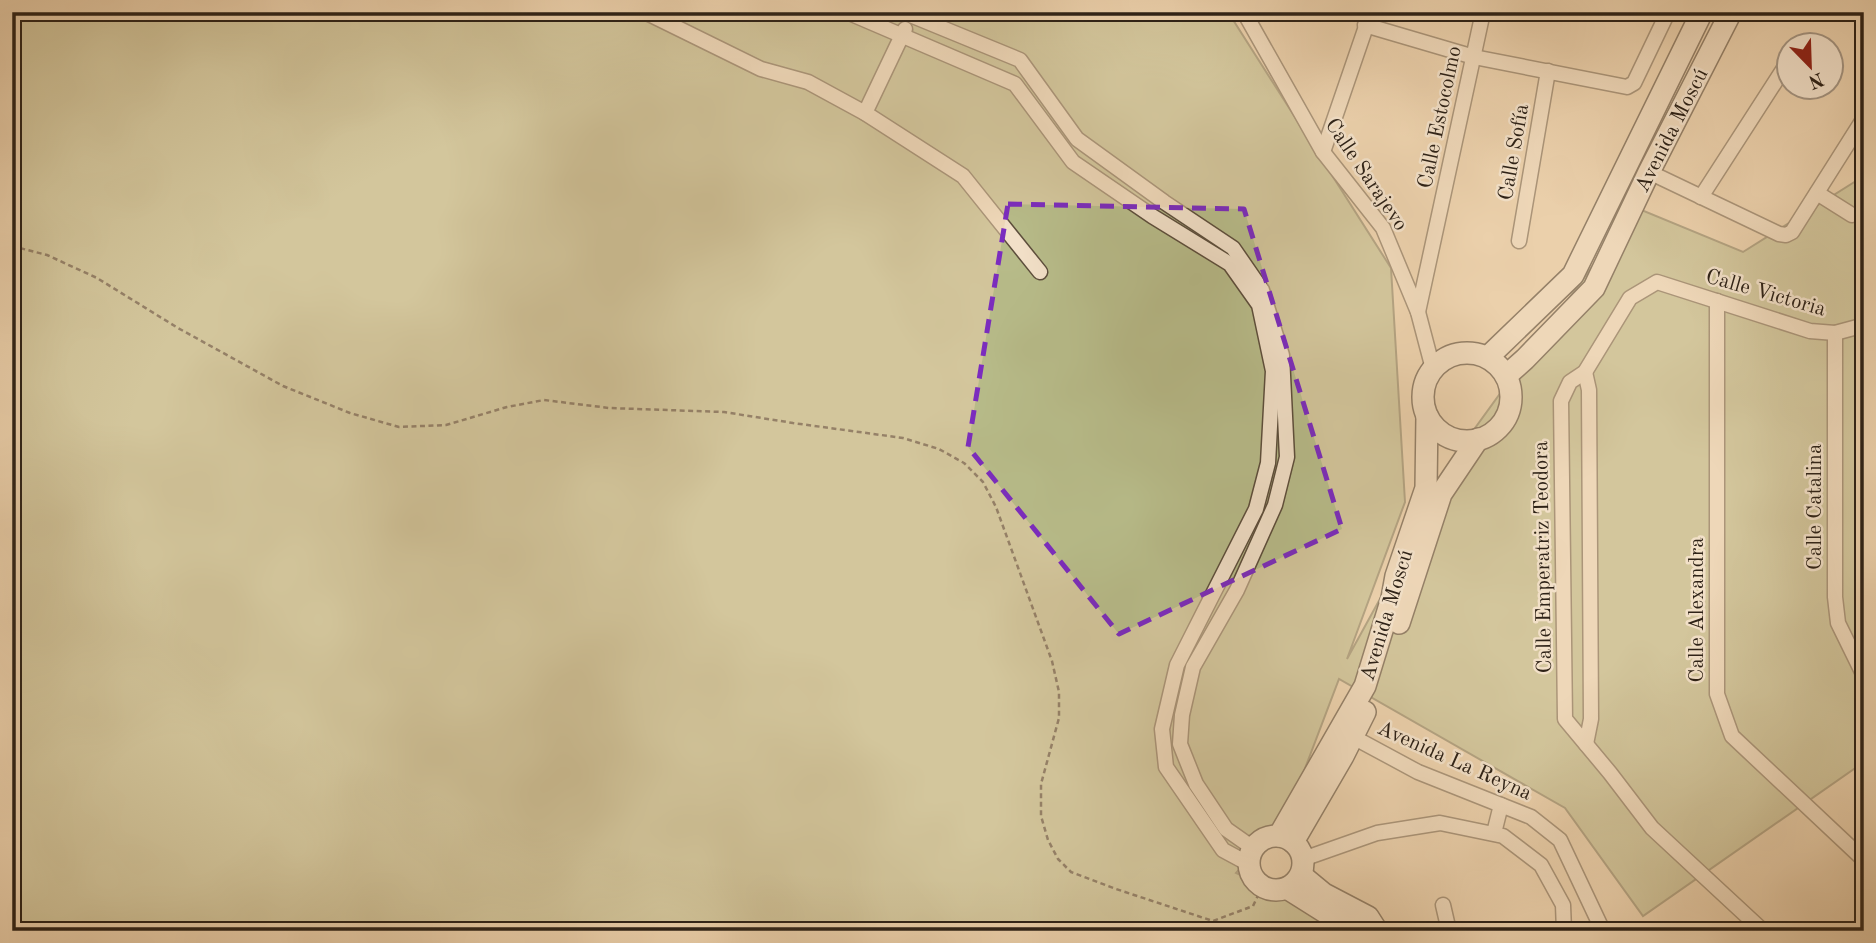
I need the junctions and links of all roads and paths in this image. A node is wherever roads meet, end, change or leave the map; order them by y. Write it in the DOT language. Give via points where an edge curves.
graph roads {
  1 [pos="645,12"];
  2 [pos="847,12"];
  3 [pos="1244,12"];
  4 [pos="1483,12"];
  5 [pos="1668,12"];
  6 [pos="1702,12"];
  7 [pos="906,14"];
  8 [pos="1724,15"];
  9 [pos="1368,19"];
  10 [pos="902,36"];
  11 [pos="1474,57"];
  12 [pos="1548,71"];
  13 [pos="1774,84"];
  14 [pos="865,113"];
  15 [pos="1864,118"];
  16 [pos="1323,152"];
  17 [pos="1649,172"];
  18 [pos="1817,193"];
  19 [pos="1701,197"];
  20 [pos="1177,211"];
  21 [pos="1852,215"];
  22 [pos="1168,225"];
  23 [pos="1519,241"];
  24 [pos="12,246"];
  25 [pos="1040,272"];
  26 [pos="1657,282"];
  27 [pos="1717,301"];
  28 [pos="1418,312"];
  29 [pos="1864,324"];
  30 [pos="1835,333"];
  31 [pos="1488,357"];
  32 [pos="1433,369"];
  33 [pos="1585,372"];
  34 [pos="1507,375"];
  35 [pos="1427,416"];
  36 [pos="1478,439"];
  37 [pos="1434,491"];
  38 [pos="1259,498"];
  39 [pos="1275,505"];
  40 [pos="1399,600"];
  41 [pos="1191,636"];
  42 [pos="1206,645"];
  43 [pos="1864,676"];
  44 [pos="1353,737"];
  45 [pos="1586,744"];
  46 [pos="1501,805"];
  47 [pos="1494,834"];
  48 [pos="1251,856"];
  49 [pos="1293,860"];
  50 [pos="1864,860"];
  51 [pos="1262,887"];
  52 [pos="1443,905"];
  53 [pos="1351,931"];
  54 [pos="1377,931"];
  55 [pos="1449,931"];
  56 [pos="1564,931"];
  57 [pos="1602,931"];
  58 [pos="1763,931"];
  1 -- 14 [label="street" via="761,69 808,82"];
  2 -- 10 [label="street"];
  3 -- 16 [label="street, Calle Sarajevo"];
  4 -- 11 [label="street, Calle Estocolmo"];
  5 -- 12 [label="street" via="1634,83 1627,87"];
  6 -- 31 [label="street, Avenida Moscú" via="1573,275"];
  7 -- 10 [label="street"];
  7 -- 20 [label="street" via="1020,60 1077,139"];
  8 -- 17 [label="street, Avenida Moscú"];
  9 -- 11 [label="street"];
  9 -- 16 [label="street"];
  10 -- 14 [label="street"];
  10 -- 22 [label="street" via="1015,83 1073,162"];
  11 -- 12 [label="street"];
  11 -- 28 [label="street, Calle Estocolmo"];
  12 -- 23 [label="street, Calle Sofía"];
  13 -- 19 [label="street"];
  14 -- 25 [label="street" via="963,176"];
  15 -- 18 [label="street"];
  16 -- 28 [label="street, Calle Sarajevo" via="1383,228"];
  17 -- 19 [label="street"];
  17 -- 34 [label="street, Avenida Moscú" via="1594,288"];
  18 -- 19 [label="street" via="1786,235"];
  18 -- 21 [label="street"];
  20 -- 22 [label="street"];
  20 -- 39 [label="street" via="1233,248 1262,290 1282,355 1287,457"];
  22 -- 38 [label="street" via="1230,264 1259,305 1273,371 1268,463"];
  24 -- 51 [label="path" via="47,255 97,278 284,386 400,427 446,425 544,400 609,408 724,412 903,438 947,454 983,482 996,507 1052,661 1059,718 1041,784 1041,816 1058,859 1071,872 1213,921 1254,906"];
  26 -- 27 [label="street, Calle Victoria"];
  26 -- 33 [label="street, Calle Emperatriz Teodora" via="1630,298"];
  27 -- 30 [label="street, Calle Victoria" via="1810,331"];
  27 -- 50 [label="street, Calle Alexandra" via="1717,694 1732,736"];
  28 -- 32 [label="street, Calle Sarajevo"];
  29 -- 30 [label="street, Calle Victoria"];
  30 -- 43 [label="street, Calle Catalina" via="1835,597 1838,623"];
  31 -- 32 [label="street" via="1458,353"];
  31 -- 34 [label="street"];
  32 -- 35 [label="street" via="1423,392"];
  33 -- 45 [label="street" via="1589,390 1591,719"];
  33 -- 45 [label="street, Calle Emperatriz Teodora" via="1570,382 1561,401 1565,719"];
  34 -- 36 [label="street" via="1512,403 1507,416 1500,427"];
  35 -- 36 [label="street" via="1447,436 1461,441"];
  35 -- 37 [label="street, Avenida Moscú"];
  36 -- 37 [label="street, Avenida Moscú"];
  37 -- 40 [label="street, Avenida Moscú"];
  38 -- 39 [label="street"];
  38 -- 41 [label="street"];
  39 -- 42 [label="street"];
  40 -- 44 [label="street, Avenida Moscú" via="1379,686"];
  40 -- 49 [label="street, Avenida Moscú"];
  41 -- 42 [label="street"];
  41 -- 48 [label="street" via="1177,665 1162,729 1166,767 1223,850"];
  42 -- 48 [label="street" via="1193,667 1180,744 1196,784"];
  44 -- 46 [label="street, Avenida La Reyna" via="1418,772"];
  44 -- 49 [label="street, Avenida Moscú"];
  45 -- 58 [label="street, Calle Emperatriz Teodora" via="1652,828"];
  46 -- 47 [label="street"];
  46 -- 57 [label="street, Avenida La Reyna" via="1531,817 1560,840"];
  47 -- 49 [label="street" via="1440,822 1377,833"];
  47 -- 56 [label="street" via="1541,865 1563,905"];
  48 -- 49 [label="street" via="1260,841 1269,837"];
  48 -- 51 [label="street" via="1252,877"];
  49 -- 51 [label="street" via="1279,891"];
  49 -- 53 [label="street"];
  49 -- 54 [label="street" via="1324,894 1367,918"];
  52 -- 55 [label="street"];
}
